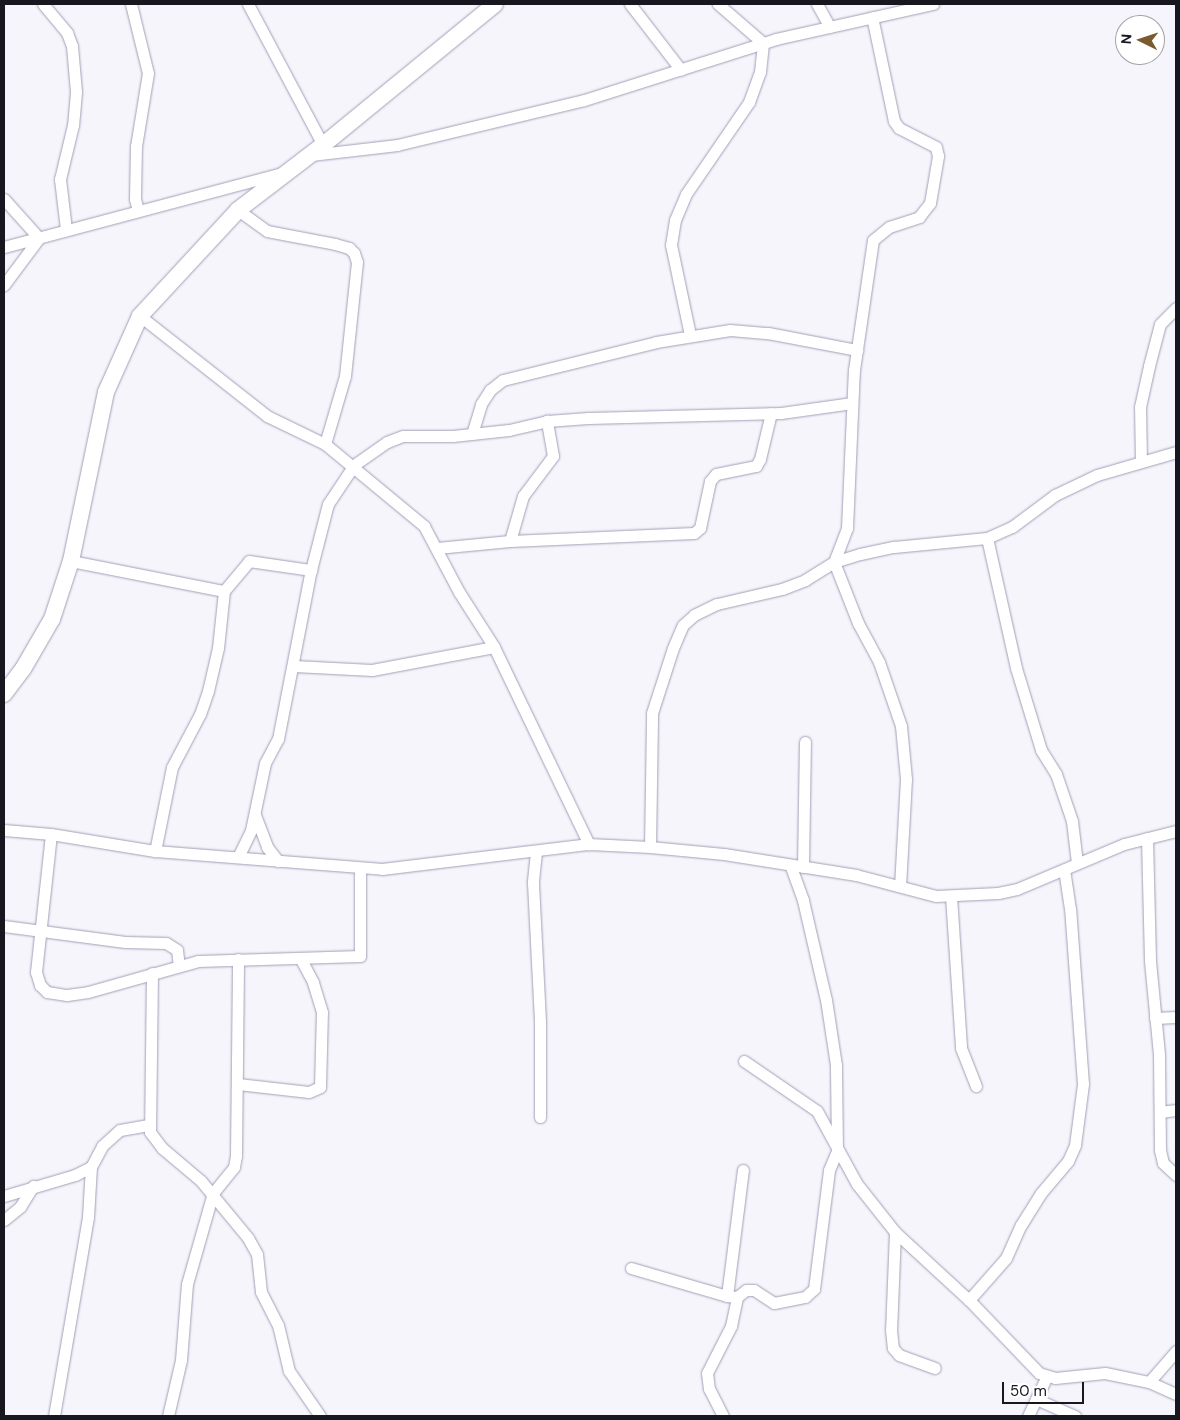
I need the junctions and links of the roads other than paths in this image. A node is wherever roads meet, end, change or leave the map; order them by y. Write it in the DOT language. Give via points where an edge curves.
graph roads {
  1 [pos="43,4"];
  2 [pos="131,4"];
  3 [pos="248,4"];
  4 [pos="495,4"];
  5 [pos="630,4"];
  6 [pos="718,4"];
  7 [pos="817,4"];
  8 [pos="933,4"];
  9 [pos="872,18"];
  10 [pos="830,27"];
  11 [pos="763,43"];
  12 [pos="681,70"];
  13 [pos="323,145"];
  14 [pos="308,156"];
  15 [pos="286,171"];
  16 [pos="4,199"];
  17 [pos="138,210"];
  18 [pos="238,210"];
  19 [pos="66,230"];
  20 [pos="39,238"];
  21 [pos="4,247"];
  22 [pos="4,285"];
  23 [pos="1176,308"];
  24 [pos="140,316"];
  25 [pos="690,335"];
  26 [pos="857,350"];
  27 [pos="852,403"];
  28 [pos="771,413"];
  29 [pos="547,421"];
  30 [pos="472,434"];
  31 [pos="325,444"];
  32 [pos="1176,452"];
  33 [pos="1141,462"];
  34 [pos="354,465"];
  35 [pos="987,538"];
  36 [pos="510,541"];
  37 [pos="437,548"];
  38 [pos="72,561"];
  39 [pos="834,562"];
  40 [pos="311,570"];
  41 [pos="224,591"];
  42 [pos="494,647"];
  43 [pos="294,666"];
  44 [pos="4,694"];
  45 [pos="805,742"];
  46 [pos="254,814"];
  47 [pos="4,830"];
  48 [pos="1176,831"];
  49 [pos="51,834"];
  50 [pos="1147,838"];
  51 [pos="589,844"];
  52 [pos="650,847"];
  53 [pos="155,851"];
  54 [pos="536,852"];
  55 [pos="238,857"];
  56 [pos="278,861"];
  57 [pos="1076,863"];
  58 [pos="790,865"];
  59 [pos="803,867"];
  60 [pos="360,869"];
  61 [pos="1064,869"];
  62 [pos="900,886"];
  63 [pos="951,896"];
  64 [pos="4,926"];
  65 [pos="40,930"];
  66 [pos="300,958"];
  67 [pos="238,959"];
  68 [pos="179,966"];
  69 [pos="152,973"];
  70 [pos="1176,1017"];
  71 [pos="1155,1018"];
  72 [pos="744,1061"];
  73 [pos="238,1084"];
  74 [pos="976,1086"];
  75 [pos="1176,1110"];
  76 [pos="1160,1112"];
  77 [pos="540,1117"];
  78 [pos="149,1125"];
  79 [pos="837,1151"];
  80 [pos="91,1167"];
  81 [pos="742,1170"];
  82 [pos="1176,1175"];
  83 [pos="32,1186"];
  84 [pos="213,1193"];
  85 [pos="4,1196"];
  86 [pos="4,1220"];
  87 [pos="895,1232"];
  88 [pos="631,1268"];
  89 [pos="732,1296"];
  90 [pos="969,1300"];
  91 [pos="1176,1351"];
  92 [pos="935,1368"];
  93 [pos="1046,1378"];
  94 [pos="1149,1382"];
  95 [pos="1176,1394"];
  96 [pos="1036,1399"];
  97 [pos="316,1415"];
  98 [pos="54,1416"];
  99 [pos="168,1416"];
  100 [pos="723,1416"];
  101 [pos="1028,1416"];
  102 [pos="1075,1416"];
  1 -- 19 [label="street" via="67,33 72,46 76,92 73,124 60,178"];
  2 -- 17 [label="street" via="148,73 136,146 135,198"];
  3 -- 13 [label="street"];
  4 -- 13 [label="street"];
  5 -- 12 [label="street"];
  6 -- 11 [label="street"];
  7 -- 10 [label="street"];
  8 -- 9 [label="street"];
  9 -- 10 [label="street"];
  9 -- 26 [label="street" via="894,121 899,128 936,147 938,156 930,203 919,216 888,227 873,240"];
  10 -- 11 [label="street"];
  11 -- 12 [label="street"];
  11 -- 25 [label="street" via="760,72 749,102 686,194 675,220 671,245"];
  12 -- 14 [label="street" via="584,100 396,145"];
  13 -- 14 [label="street"];
  14 -- 15 [label="street"];
  15 -- 17 [label="street"];
  15 -- 18 [label="street"];
  16 -- 20 [label="street"];
  17 -- 19 [label="street"];
  18 -- 24 [label="street"];
  18 -- 31 [label="street" via="267,230 335,244 354,253 357,262 345,376"];
  19 -- 20 [label="street"];
  20 -- 21 [label="street"];
  20 -- 22 [label="street"];
  23 -- 33 [label="street" via="1158,328 1149,366 1140,407"];
  24 -- 31 [label="street" via="268,416"];
  24 -- 38 [label="street" via="106,392"];
  25 -- 26 [label="street" via="730,330 768,333"];
  25 -- 30 [label="street" via="503,380 490,390 481,404"];
  26 -- 27 [label="street"];
  27 -- 28 [label="street"];
  27 -- 39 [label="street" via="847,528"];
  28 -- 29 [label="street"];
  28 -- 36 [label="street" via="756,466 716,474 710,481 700,528 694,534"];
  29 -- 30 [label="street"];
  29 -- 36 [label="street" via="553,456 523,496"];
  30 -- 34 [label="street" via="403,436 386,442"];
  31 -- 34 [label="street"];
  32 -- 33 [label="street"];
  33 -- 35 [label="street" via="1097,475 1055,495 1012,527"];
  34 -- 37 [label="street" via="424,526"];
  34 -- 40 [label="street" via="328,504"];
  35 -- 39 [label="street" via="894,547"];
  35 -- 57 [label="street" via="1016,668 1041,750 1056,774 1072,821"];
  36 -- 37 [label="street"];
  37 -- 42 [label="street" via="459,592"];
  38 -- 41 [label="street"];
  38 -- 44 [label="street" via="52,619 23,669"];
  39 -- 52 [label="street" via="806,580 717,604 694,615 683,625 652,713"];
  39 -- 62 [label="street" via="858,623 879,662 901,726 906,779"];
  40 -- 41 [label="street" via="249,561"];
  40 -- 43 [label="street"];
  41 -- 53 [label="street" via="218,648 208,691 200,714 172,767"];
  42 -- 43 [label="street" via="372,670"];
  42 -- 51 [label="street"];
  43 -- 46 [label="street" via="278,740 266,763"];
  45 -- 59 [label="street"];
  46 -- 55 [label="street" via="246,843"];
  46 -- 56 [label="street" via="267,847"];
  47 -- 49 [label="street"];
  48 -- 50 [label="street"];
  49 -- 53 [label="street"];
  49 -- 65 [label="street"];
  50 -- 57 [label="street"];
  50 -- 71 [label="street" via="1150,962"];
  51 -- 52 [label="street"];
  51 -- 54 [label="street"];
  52 -- 58 [label="street"];
  53 -- 55 [label="street"];
  54 -- 60 [label="street" via="435,865"];
  54 -- 77 [label="street"];
  55 -- 56 [label="street"];
  56 -- 60 [label="street"];
  57 -- 61 [label="street"];
  58 -- 59 [label="street"];
  58 -- 79 [label="street" via="803,900 832,1029 836,1065"];
  59 -- 62 [label="street"];
  60 -- 66 [label="street" via="360,956"];
  61 -- 63 [label="street" via="998,893"];
  61 -- 90 [label="street" via="1071,919 1083,1084 1075,1145 1068,1162 1041,1193 1006,1258"];
  62 -- 63 [label="street" via="919,894"];
  63 -- 74 [label="street" via="961,1048"];
  64 -- 65 [label="street"];
  65 -- 68 [label="street" via="126,942 166,943 177,950"];
  65 -- 69 [label="street" via="36,972 40,985 47,992 67,995 88,992"];
  66 -- 67 [label="street"];
  66 -- 73 [label="street" via="313,982 322,1012 320,1087 309,1092"];
  67 -- 68 [label="street" via="198,961"];
  67 -- 73 [label="street"];
  68 -- 69 [label="street"];
  69 -- 78 [label="street" via="152,1109"];
  70 -- 71 [label="street"];
  71 -- 76 [label="street"];
  72 -- 79 [label="street" via="817,1111"];
  73 -- 84 [label="street" via="234,1167"];
  75 -- 76 [label="street"];
  76 -- 82 [label="street" via="1163,1163"];
  78 -- 80 [label="street" via="120,1130 102,1146"];
  78 -- 84 [label="street" via="153,1139"];
  79 -- 87 [label="street" via="857,1184"];
  79 -- 89 [label="street" via="829,1170 814,1289 805,1297 790,1302 774,1303 754,1290"];
  80 -- 83 [label="street" via="75,1175"];
  80 -- 98 [label="street" via="88,1217"];
  81 -- 89 [label="street"];
  83 -- 85 [label="street"];
  83 -- 86 [label="street" via="20,1208"];
  84 -- 97 [label="street" via="244,1231 257,1254 261,1292 278,1325 289,1371"];
  84 -- 99 [label="street" via="187,1284 181,1360"];
  87 -- 90 [label="street"];
  87 -- 92 [label="street" via="893,1348 899,1355"];
  88 -- 89 [label="street"];
  89 -- 100 [label="street" via="730,1326 706,1382"];
  90 -- 93 [label="street"];
  91 -- 94 [label="street"];
  93 -- 94 [label="street" via="1105,1373"];
  93 -- 96 [label="street"];
  94 -- 95 [label="street"];
  96 -- 101 [label="street"];
  96 -- 102 [label="street"];
}
